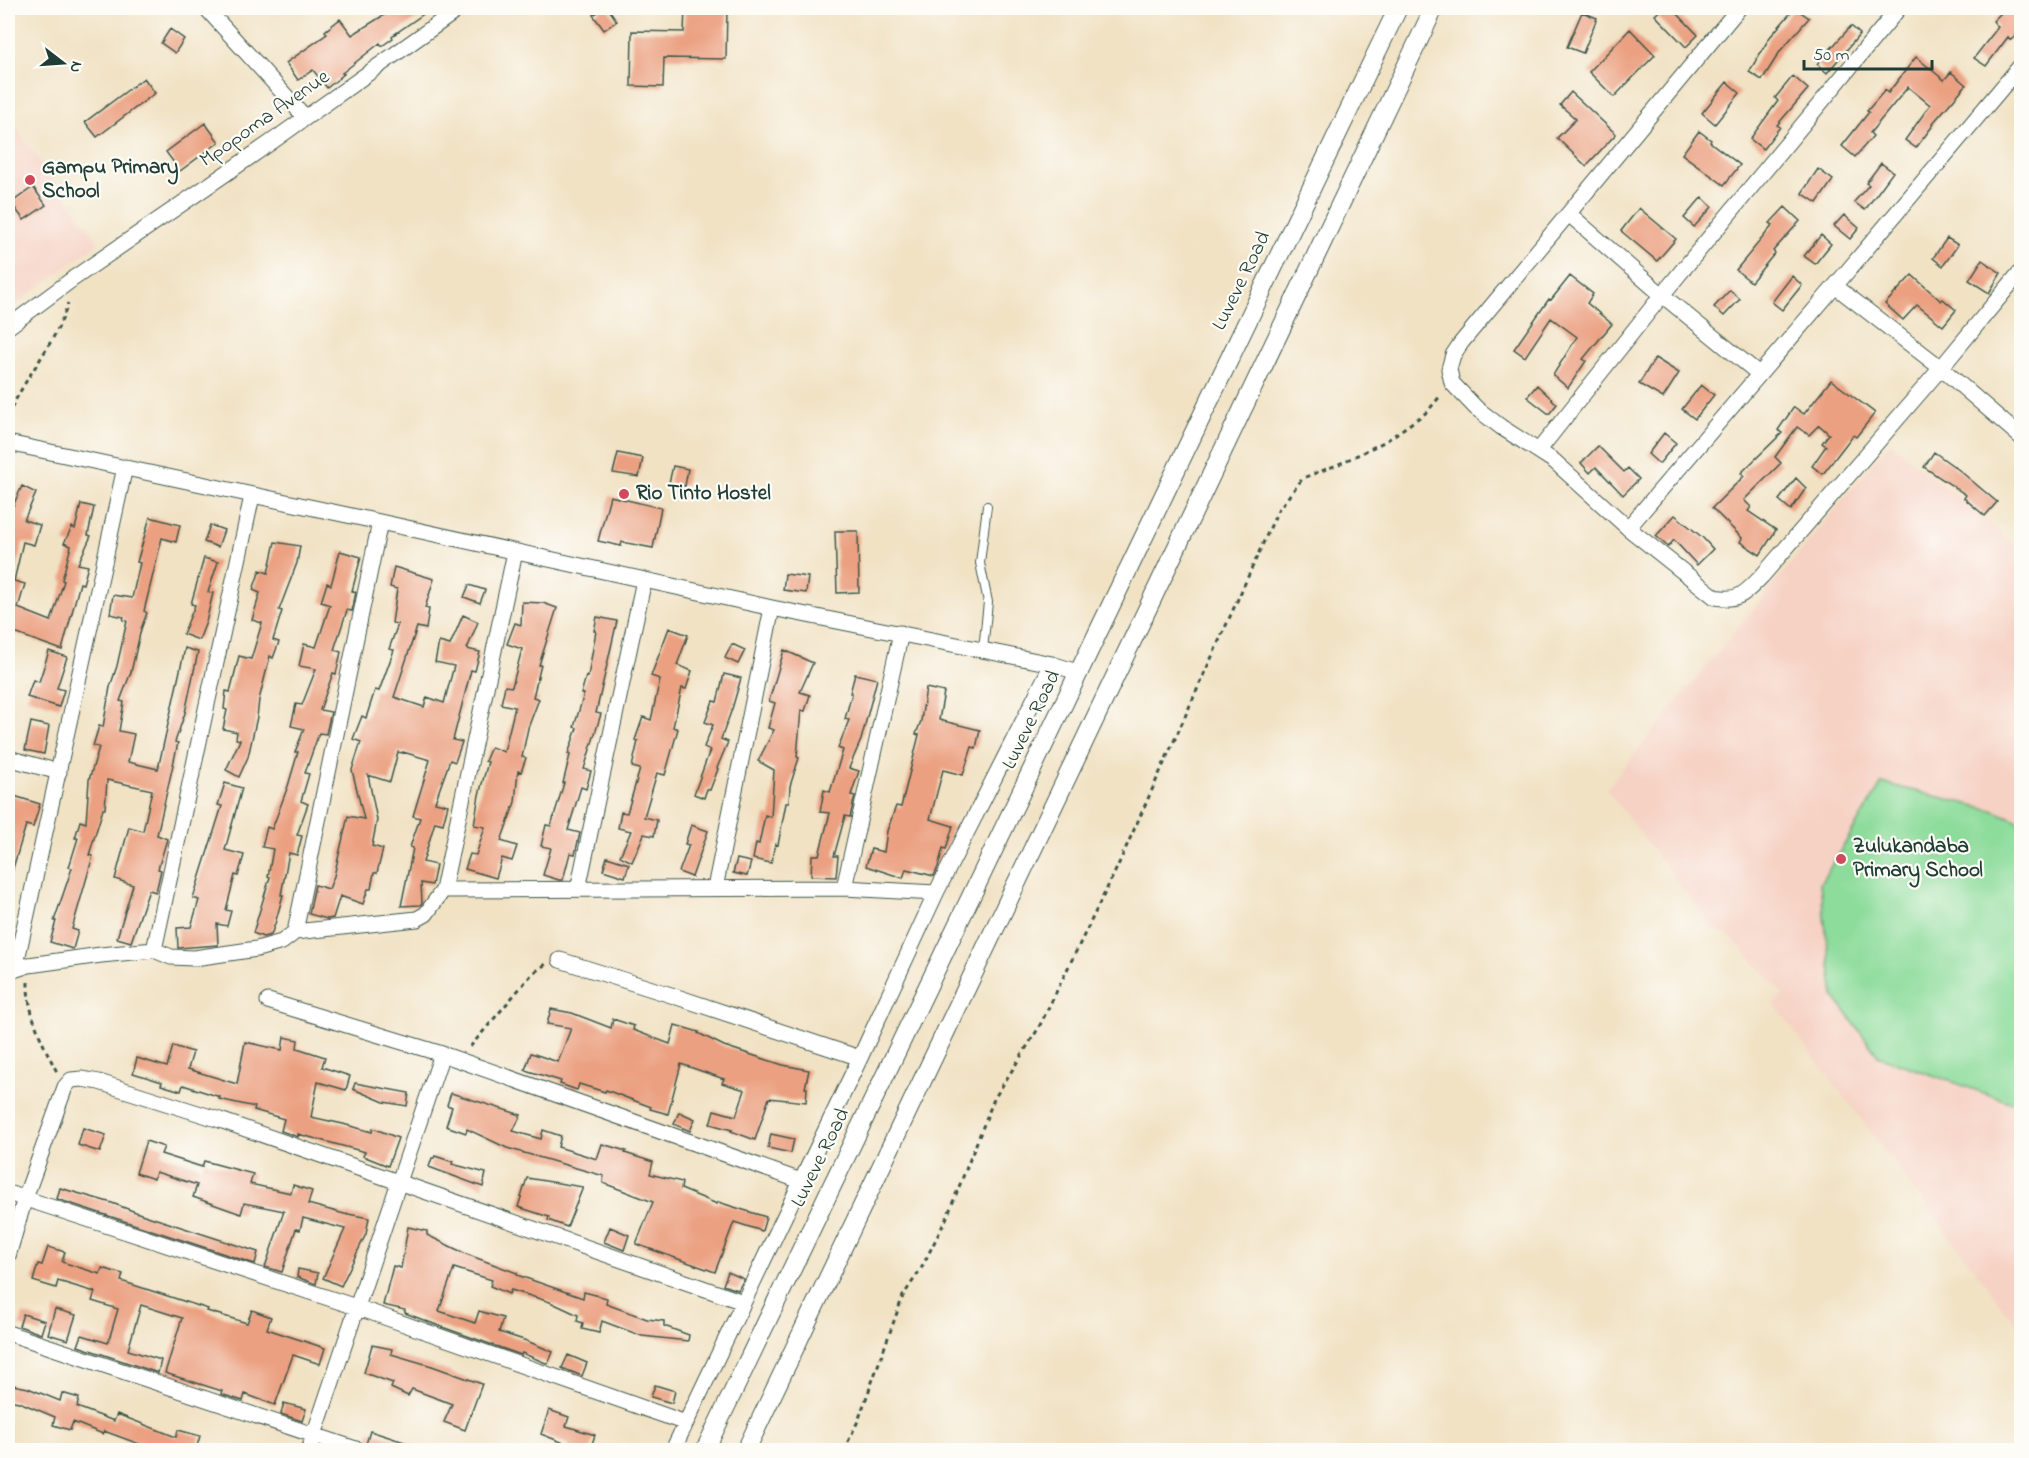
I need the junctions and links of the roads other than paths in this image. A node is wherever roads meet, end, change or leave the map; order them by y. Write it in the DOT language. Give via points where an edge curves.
graph roads {
  1 [pos="207,8"];
  2 [pos="460,8"];
  3 [pos="1398,8"];
  4 [pos="1434,8"];
  5 [pos="1739,8"];
  6 [pos="1899,8"];
  7 [pos="2022,64"];
  8 [pos="304,117"];
  9 [pos="1569,214"];
  10 [pos="2022,270"];
  11 [pos="1835,286"];
  12 [pos="1662,295"];
  13 [pos="8,327"];
  14 [pos="1941,368"];
  15 [pos="1759,374"];
  16 [pos="2022,438"];
  17 [pos="8,443"];
  18 [pos="1539,450"];
  19 [pos="124,467"];
  20 [pos="252,496"];
  21 [pos="987,506"];
  22 [pos="380,522"];
  23 [pos="1628,528"];
  24 [pos="515,552"];
  25 [pos="644,580"];
  26 [pos="772,608"];
  27 [pos="901,633"];
  28 [pos="983,650"];
  29 [pos="1052,664"];
  30 [pos="1080,673"];
  31 [pos="8,758"];
  32 [pos="59,772"];
  33 [pos="715,888"];
  34 [pos="844,888"];
  35 [pos="578,889"];
  36 [pos="443,890"];
  37 [pos="936,893"];
  38 [pos="295,932"];
  39 [pos="154,950"];
  40 [pos="561,960"];
  41 [pos="17,969"];
  42 [pos="268,1001"];
  43 [pos="442,1054"];
  44 [pos="860,1058"];
  45 [pos="398,1181"];
  46 [pos="801,1181"];
  47 [pos="8,1193"];
  48 [pos="25,1198"];
  49 [pos="8,1256"];
  50 [pos="743,1302"];
  51 [pos="356,1307"];
  52 [pos="8,1333"];
  53 [pos="686,1423"];
  54 [pos="314,1435"];
  55 [pos="309,1450"];
  56 [pos="359,1450"];
  57 [pos="673,1450"];
  58 [pos="705,1450"];
  59 [pos="746,1450"];
  1 -- 8 [label="street"];
  2 -- 8 [label="street, Mpopoma Avenue"];
  3 -- 30 [label="street, Luveve Road"];
  4 -- 59 [label="street"];
  5 -- 9 [label="street"];
  6 -- 12 [label="street"];
  7 -- 11 [label="street"];
  8 -- 13 [label="street, Mpopoma Avenue"];
  9 -- 12 [label="street"];
  9 -- 18 [label="street" via="1461,343 1449,369 1452,383 1476,408"];
  10 -- 14 [label="street"];
  11 -- 14 [label="street"];
  11 -- 15 [label="street"];
  12 -- 15 [label="street"];
  12 -- 18 [label="street"];
  14 -- 16 [label="street"];
  14 -- 23 [label="street" via="1744,595 1715,597"];
  15 -- 23 [label="street"];
  17 -- 19 [label="street"];
  18 -- 23 [label="street"];
  19 -- 20 [label="street"];
  19 -- 32 [label="street"];
  20 -- 22 [label="street"];
  20 -- 39 [label="street"];
  21 -- 28 [label="lane" via="980,564 988,602"];
  22 -- 24 [label="street"];
  22 -- 38 [label="street"];
  24 -- 25 [label="street"];
  24 -- 36 [label="street"];
  25 -- 26 [label="street"];
  25 -- 35 [label="street"];
  26 -- 27 [label="street"];
  26 -- 33 [label="street"];
  27 -- 28 [label="street"];
  27 -- 34 [label="street"];
  28 -- 29 [label="street"];
  29 -- 30 [label="street"];
  29 -- 37 [label="street"];
  30 -- 58 [label="street, Luveve Road"];
  31 -- 32 [label="street"];
  32 -- 41 [label="street"];
  33 -- 34 [label="street"];
  33 -- 35 [label="street"];
  34 -- 37 [label="street"];
  35 -- 36 [label="street"];
  36 -- 38 [label="street" via="426,914 417,919"];
  37 -- 44 [label="street"];
  38 -- 39 [label="street" via="269,946 194,958 171,957"];
  39 -- 41 [label="street"];
  40 -- 44 [label="street"];
  42 -- 43 [label="street"];
  43 -- 45 [label="street"];
  43 -- 46 [label="street"];
  44 -- 46 [label="street"];
  45 -- 48 [label="street" via="99,1082 71,1080 64,1087"];
  45 -- 50 [label="street"];
  45 -- 51 [label="street"];
  46 -- 50 [label="street"];
  47 -- 48 [label="street"];
  48 -- 49 [label="street"];
  48 -- 51 [label="street"];
  50 -- 53 [label="street"];
  51 -- 53 [label="street"];
  51 -- 54 [label="street"];
  52 -- 54 [label="street"];
  53 -- 57 [label="street"];
  54 -- 55 [label="street"];
  54 -- 56 [label="street"];
}
